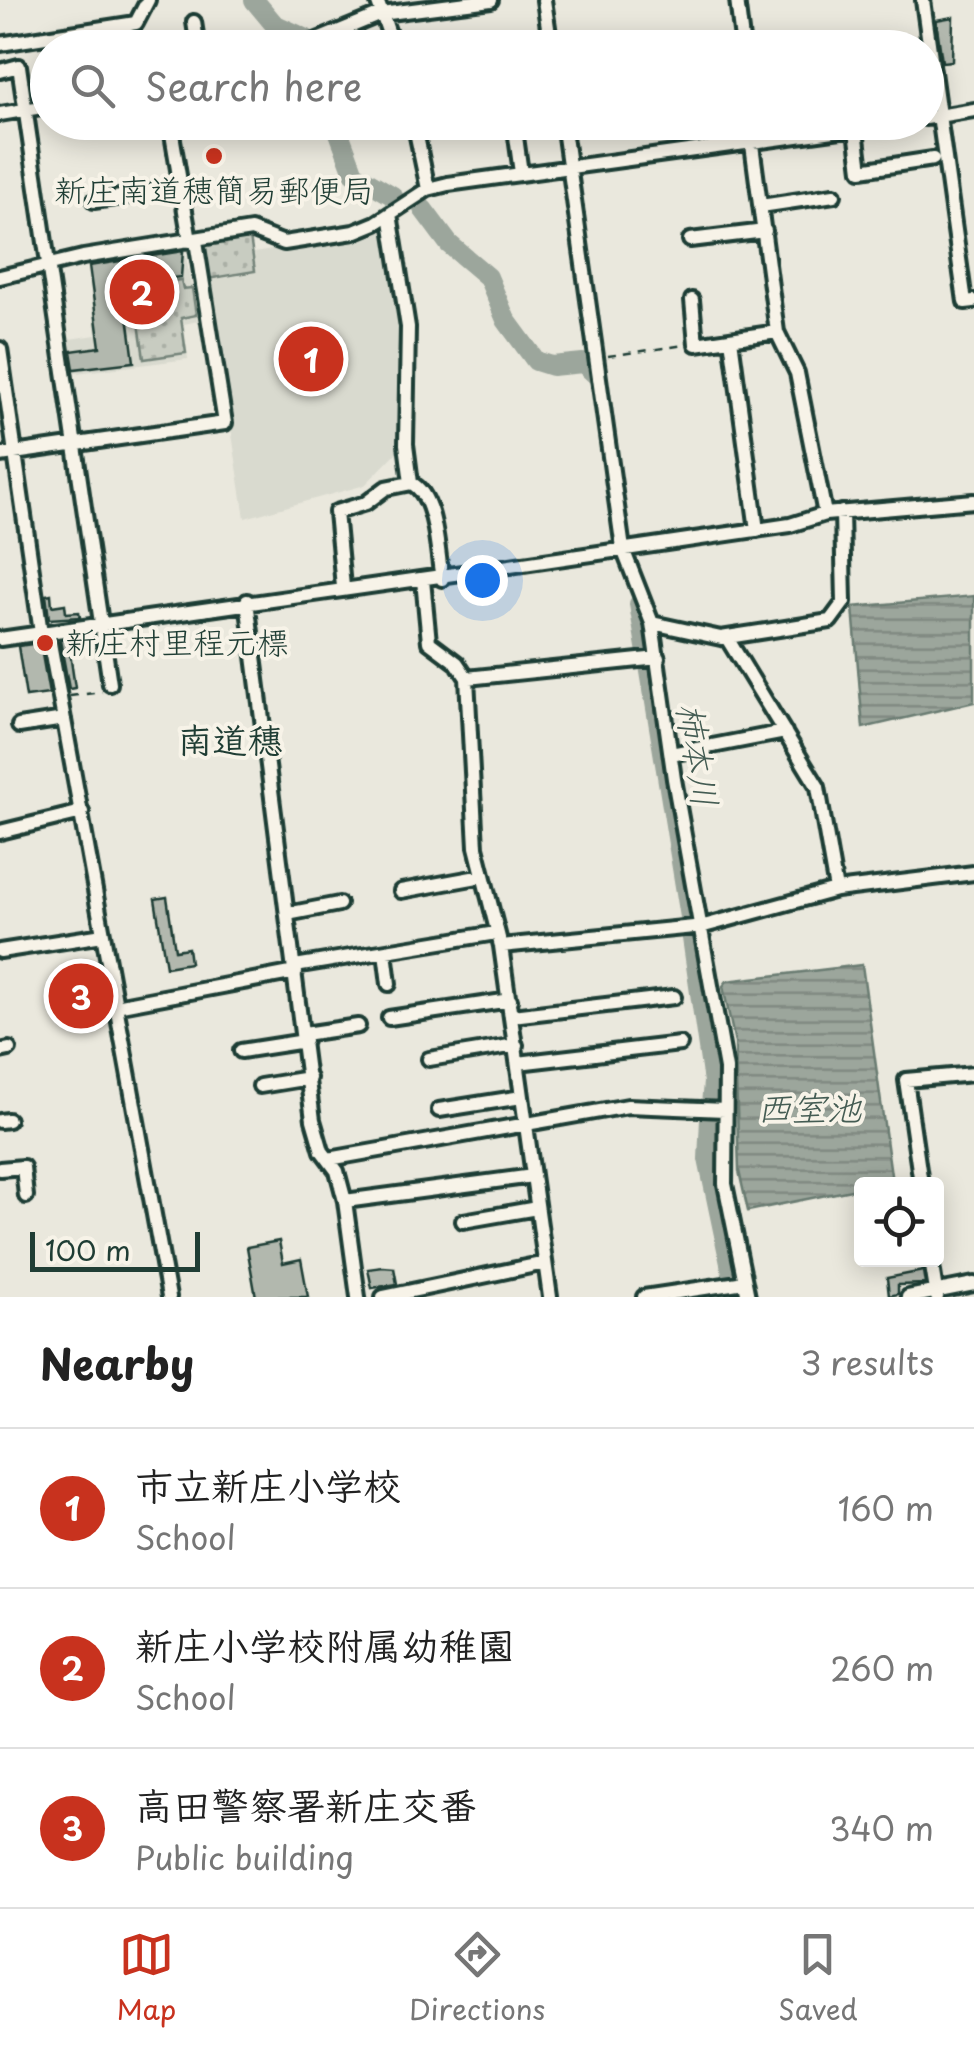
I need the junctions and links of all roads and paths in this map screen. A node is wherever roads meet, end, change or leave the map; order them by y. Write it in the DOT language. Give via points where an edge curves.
graph roads {
  1 [pos="148,0"];
  2 [pos="491,0"];
  3 [pos="544,0"];
  4 [pos="736,0"];
  5 [pos="923,0"];
  6 [pos="379,7"];
  7 [pos="194,22"];
  8 [pos="91,30"];
  9 [pos="195,30"];
  10 [pos="334,30"];
  11 [pos="548,30"];
  12 [pos="740,30"];
  13 [pos="926,30"];
  14 [pos="30,39"];
  15 [pos="0,44"];
  16 [pos="0,71"];
  17 [pos="30,109"];
  18 [pos="27,110"];
  19 [pos="974,110"];
  20 [pos="0,114"];
  21 [pos="944,115"];
  22 [pos="30,129"];
  23 [pos="32,140"];
  24 [pos="173,140"];
  25 [pos="418,140"];
  26 [pos="516,140"];
  27 [pos="566,140"];
  28 [pos="750,140"];
  29 [pos="760,140"];
  30 [pos="857,140"];
  31 [pos="938,140"];
  32 [pos="750,143"];
  33 [pos="933,159"];
  34 [pos="570,166"];
  35 [pos="521,173"];
  36 [pos="182,188"];
  37 [pos="428,189"];
  38 [pos="834,195"];
  39 [pos="94,200"];
  40 [pos="760,206"];
  41 [pos="390,214"];
  42 [pos="764,231"];
  43 [pos="690,240"];
  44 [pos="193,241"];
  45 [pos="52,268"];
  46 [pos="0,278"];
  47 [pos="692,300"];
  48 [pos="974,301"];
  49 [pos="776,332"];
  50 [pos="731,339"];
  51 [pos="696,344"];
  52 [pos="0,349"];
  53 [pos="599,357"];
  54 [pos="74,444"];
  55 [pos="15,452"];
  56 [pos="0,455"];
  57 [pos="410,483"];
  58 [pos="974,501"];
  59 [pos="842,512"];
  60 [pos="825,514"];
  61 [pos="757,530"];
  62 [pos="623,549"];
  63 [pos="442,578"];
  64 [pos="423,580"];
  65 [pos="343,588"];
  66 [pos="247,601"];
  67 [pos="102,624"];
  68 [pos="652,624"];
  69 [pos="45,632"];
  70 [pos="727,638"];
  71 [pos="0,639"];
  72 [pos="652,659"];
  73 [pos="467,678"];
  74 [pos="110,684"];
  75 [pos="60,698"];
  76 [pos="64,719"];
  77 [pos="19,726"];
  78 [pos="785,732"];
  79 [pos="671,754"];
  80 [pos="82,812"];
  81 [pos="0,832"];
  82 [pos="974,873"];
  83 [pos="483,876"];
  84 [pos="836,890"];
  85 [pos="401,891"];
  86 [pos="339,904"];
  87 [pos="287,914"];
  88 [pos="704,926"];
  89 [pos="103,935"];
  90 [pos="499,940"];
  91 [pos="0,951"];
  92 [pos="385,952"];
  93 [pos="296,969"];
  94 [pos="390,984"];
  95 [pos="674,998"];
  96 [pos="510,1000"];
  97 [pos="116,1006"];
  98 [pos="512,1016"];
  99 [pos="389,1018"];
  100 [pos="358,1026"];
  101 [pos="304,1037"];
  102 [pos="680,1044"];
  103 [pos="516,1045"];
  104 [pos="241,1051"];
  105 [pos="430,1059"];
  106 [pos="518,1063"];
  107 [pos="974,1074"];
  108 [pos="309,1078"];
  109 [pos="260,1086"];
  110 [pos="522,1097"];
  111 [pos="439,1110"];
  112 [pos="725,1110"];
  113 [pos="526,1127"];
  114 [pos="328,1160"];
  115 [pos="0,1169"];
  116 [pos="532,1176"];
  117 [pos="920,1177"];
  118 [pos="26,1196"];
  119 [pos="345,1201"];
  120 [pos="537,1208"];
  121 [pos="463,1221"];
  122 [pos="545,1263"];
  123 [pos="932,1267"];
  124 [pos="745,1282"];
  125 [pos="974,1284"];
  126 [pos="936,1294"];
  127 [pos="168,1297"];
  128 [pos="358,1297"];
  129 [pos="384,1297"];
  130 [pos="550,1297"];
  131 [pos="644,1297"];
  132 [pos="748,1297"];
  133 [pos="908,1297"];
  1 -- 8 [label="street" via="136,23"];
  2 -- 6 [label="street"];
  3 -- 11 [label="street"];
  4 -- 12 [label="street"];
  5 -- 13 [label="street"];
  6 -- 10 [label="street"];
  7 -- 9 [label="street"];
  14 -- 15 [label="street"];
  16 -- 18 [label="street" via="19,66"];
  17 -- 18 [label="street"];
  18 -- 20 [label="street"];
  18 -- 22 [label="street"];
  19 -- 21 [label="street"];
  23 -- 45 [label="street"];
  24 -- 36 [label="street"];
  25 -- 37 [label="street"];
  26 -- 35 [label="street"];
  27 -- 34 [label="street"];
  28 -- 32 [label="street"];
  29 -- 32 [label="street"];
  30 -- 33 [label="street" via="861,170"];
  31 -- 48 [label="street" via="965,302"];
  32 -- 34 [label="street"];
  32 -- 40 [label="street"];
  34 -- 35 [label="street"];
  34 -- 53 [label="street"];
  35 -- 37 [label="street"];
  36 -- 39 [label="street"];
  36 -- 44 [label="street"];
  37 -- 41 [label="street"];
  38 -- 40 [label="street"];
  40 -- 42 [label="street"];
  41 -- 44 [label="street" via="366,228 294,242 256,230"];
  41 -- 57 [label="street" via="408,328"];
  42 -- 43 [label="street"];
  42 -- 49 [label="street"];
  44 -- 45 [label="street"];
  44 -- 54 [label="street" via="224,424"];
  45 -- 46 [label="street"];
  45 -- 54 [label="street"];
  47 -- 51 [label="street"];
  49 -- 50 [label="street"];
  49 -- 60 [label="street" via="798,373"];
  50 -- 51 [label="street"];
  50 -- 61 [label="street"];
  51 -- 53 [label="path"];
  52 -- 55 [label="street"];
  53 -- 62 [label="street"];
  54 -- 55 [label="street"];
  54 -- 67 [label="street"];
  55 -- 56 [label="street"];
  55 -- 69 [label="street"];
  57 -- 63 [label="street" via="422,491"];
  57 -- 65 [label="street" via="336,512"];
  58 -- 59 [label="street"];
  59 -- 60 [label="street"];
  59 -- 70 [label="street" via="844,602 838,613 820,623"];
  60 -- 61 [label="street"];
  61 -- 62 [label="street"];
  62 -- 63 [label="street"];
  62 -- 68 [label="street"];
  63 -- 64 [label="street"];
  64 -- 65 [label="street"];
  64 -- 73 [label="street" via="429,642"];
  65 -- 66 [label="street"];
  66 -- 67 [label="street"];
  66 -- 87 [label="street"];
  67 -- 69 [label="street"];
  67 -- 74 [label="street"];
  68 -- 70 [label="street"];
  68 -- 72 [label="street"];
  69 -- 71 [label="street"];
  69 -- 75 [label="street"];
  70 -- 78 [label="street"];
  72 -- 73 [label="street"];
  72 -- 79 [label="street"];
  73 -- 83 [label="street" via="472,806"];
  74 -- 75 [label="path" via="105,691"];
  75 -- 76 [label="street"];
  76 -- 77 [label="street"];
  76 -- 80 [label="street"];
  78 -- 79 [label="street"];
  78 -- 84 [label="street" via="818,788"];
  79 -- 88 [label="street"];
  80 -- 81 [label="street"];
  80 -- 89 [label="street"];
  82 -- 84 [label="street"];
  83 -- 85 [label="street"];
  83 -- 90 [label="street"];
  84 -- 88 [label="street"];
  86 -- 87 [label="street"];
  87 -- 93 [label="street"];
  88 -- 90 [label="street"];
  88 -- 112 [label="street" via="726,1070"];
  89 -- 91 [label="street"];
  89 -- 97 [label="street"];
  90 -- 92 [label="street"];
  90 -- 96 [label="street"];
  92 -- 93 [label="street"];
  92 -- 94 [label="street"];
  93 -- 97 [label="street"];
  93 -- 101 [label="street"];
  95 -- 98 [label="street"];
  96 -- 98 [label="street"];
  96 -- 99 [label="street"];
  97 -- 127 [label="street"];
  98 -- 103 [label="street"];
  100 -- 101 [label="street"];
  101 -- 104 [label="street"];
  101 -- 108 [label="street"];
  102 -- 106 [label="street"];
  103 -- 105 [label="street"];
  103 -- 106 [label="street"];
  106 -- 110 [label="street"];
  107 -- 117 [label="street" via="906,1080"];
  108 -- 109 [label="street"];
  108 -- 114 [label="street" via="313,1120"];
  110 -- 111 [label="street"];
  110 -- 113 [label="street"];
  112 -- 113 [label="street" via="628,1106"];
  112 -- 124 [label="street" via="725,1184"];
  113 -- 114 [label="street"];
  113 -- 116 [label="street"];
  114 -- 119 [label="street"];
  115 -- 118 [label="street" via="23,1167"];
  116 -- 119 [label="street"];
  116 -- 120 [label="street"];
  119 -- 128 [label="street"];
  120 -- 121 [label="street"];
  120 -- 122 [label="street"];
  122 -- 129 [label="street"];
  122 -- 130 [label="street"];
  123 -- 126 [label="street"];
  124 -- 131 [label="street"];
  124 -- 132 [label="street"];
  125 -- 126 [label="street"];
  126 -- 133 [label="street"];
}
